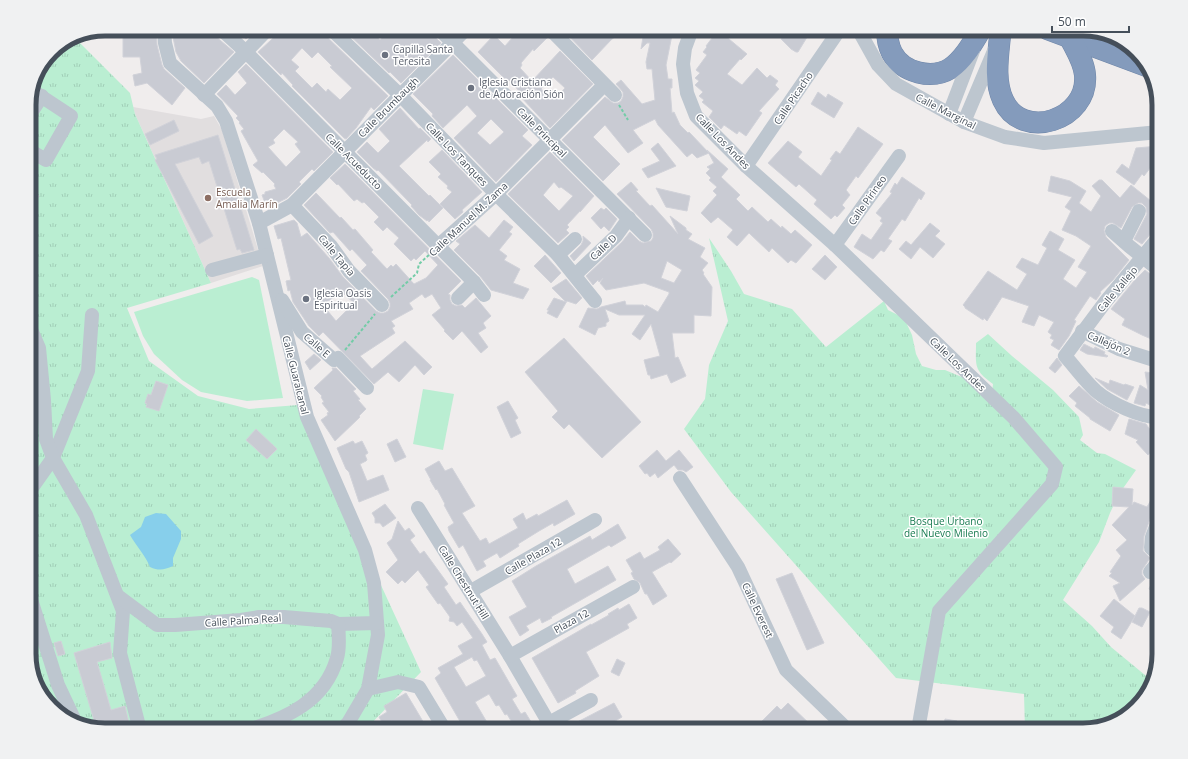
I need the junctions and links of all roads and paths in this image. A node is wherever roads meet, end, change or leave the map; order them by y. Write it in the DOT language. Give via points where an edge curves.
graph roads {
  1 [pos="164,36"];
  2 [pos="229,36"];
  3 [pos="261,36"];
  4 [pos="339,36"];
  5 [pos="446,36"];
  6 [pos="460,36"];
  7 [pos="557,36"];
  8 [pos="689,36"];
  9 [pos="835,36"];
  10 [pos="862,36"];
  11 [pos="888,36"];
  12 [pos="985,36"];
  13 [pos="988,36"];
  14 [pos="990,36"];
  15 [pos="992,36"];
  16 [pos="1065,36"];
  17 [pos="1070,38"];
  18 [pos="453,43"];
  19 [pos="246,52"];
  20 [pos="1137,63"];
  21 [pos="604,85"];
  22 [pos="37,94"];
  23 [pos="204,95"];
  24 [pos="400,95"];
  25 [pos="615,95"];
  26 [pos="949,114"];
  27 [pos="628,120"];
  28 [pos="964,122"];
  29 [pos="1152,133"];
  30 [pos="550,141"];
  31 [pos="344,152"];
  32 [pos="36,154"];
  33 [pos="899,156"];
  34 [pos="746,166"];
  35 [pos="496,194"];
  36 [pos="292,205"];
  37 [pos="1139,211"];
  38 [pos="629,218"];
  39 [pos="259,223"];
  40 [pos="1112,231"];
  41 [pos="645,235"];
  42 [pos="575,239"];
  43 [pos="1124,241"];
  44 [pos="835,245"];
  45 [pos="438,246"];
  46 [pos="1152,246"];
  47 [pos="267,255"];
  48 [pos="558,255"];
  49 [pos="1142,258"];
  50 [pos="1152,265"];
  51 [pos="212,270"];
  52 [pos="575,274"];
  53 [pos="474,282"];
  54 [pos="275,290"];
  55 [pos="484,295"];
  56 [pos="458,298"];
  57 [pos="595,301"];
  58 [pos="382,305"];
  59 [pos="92,315"];
  60 [pos="1079,336"];
  61 [pos="36,341"];
  62 [pos="338,358"];
  63 [pos="1152,358"];
  64 [pos="367,388"];
  65 [pos="1152,417"];
  66 [pos="53,458"];
  67 [pos="680,478"];
  68 [pos="36,482"];
  69 [pos="418,508"];
  70 [pos="595,520"];
  71 [pos="1152,570"];
  72 [pos="1150,572"];
  73 [pos="632,587"];
  74 [pos="471,591"];
  75 [pos="117,596"];
  76 [pos="36,615"];
  77 [pos="377,623"];
  78 [pos="338,624"];
  79 [pos="510,656"];
  80 [pos="368,689"];
  81 [pos="591,700"];
  82 [pos="72,715"];
  83 [pos="138,723"];
  84 [pos="271,723"];
  85 [pos="348,723"];
  86 [pos="441,723"];
  87 [pos="549,723"];
  88 [pos="556,723"];
  89 [pos="841,723"];
  90 [pos="919,723"];
  1 -- 23 [label="street, Calle Guaralcanal" via="170,63"];
  2 -- 19 [label="street, Calle Acueducto"];
  3 -- 19 [label="street"];
  4 -- 24 [label="street, Calle Los Tanques"];
  5 -- 18 [label="street, Calle Principal"];
  6 -- 18 [label="street, Calle Brumbaugh"];
  7 -- 21 [label="street"];
  8 -- 34 [label="street, Calle Los Andes" via="683,64 687,93 696,116"];
  9 -- 34 [label="street, Calle Picacho"];
  10 -- 26 [label="street, Calle Marginal" via="878,65 896,84"];
  11 -- 12 [label="highway" via="889,47 895,58 907,68 920,74 937,74 958,62"];
  13 -- 26 [label="street"];
  14 -- 28 [label="street"];
  15 -- 17 [label="highway" via="998,63 998,80 1005,104 1018,116 1038,123 1059,119 1072,109 1083,92 1085,74 1079,54"];
  16 -- 17 [label="highway"];
  17 -- 20 [label="highway"];
  18 -- 24 [label="street, Calle Brumbaugh"];
  18 -- 30 [label="street, Calle Principal"];
  19 -- 23 [label="street"];
  19 -- 31 [label="street, Calle Acueducto"];
  21 -- 25 [label="street"];
  21 -- 30 [label="street, Calle Manuel M. Zama"];
  22 -- 32 [label="street" via="71,116 46,160"];
  23 -- 39 [label="street, Calle Guaralcanal" via="217,106 226,121"];
  24 -- 31 [label="street, Calle Brumbaugh"];
  24 -- 35 [label="street, Calle Los Tanques"];
  25 -- 27 [label="path" via="614,99"];
  26 -- 28 [label="street, Calle Marginal"];
  28 -- 29 [label="street, Calle Marginal" via="1005,137 1044,143"];
  30 -- 35 [label="street, Calle Manuel M. Zama"];
  30 -- 38 [label="street, Calle Principal"];
  31 -- 36 [label="street, Calle Brumbaugh"];
  31 -- 45 [label="street, Calle Acueducto"];
  33 -- 44 [label="street, Calle Pirineo"];
  34 -- 44 [label="street, Calle Los Andes"];
  35 -- 45 [label="street, Calle Manuel M. Zama"];
  35 -- 48 [label="street, Calle Los Tanques"];
  36 -- 39 [label="street, Calle Brumbaugh"];
  36 -- 58 [label="street, Calle Tapia"];
  37 -- 43 [label="street"];
  38 -- 41 [label="street, Calle Principal"];
  38 -- 52 [label="street, Calle D" via="616,236"];
  39 -- 47 [label="street, Calle Guaralcanal"];
  40 -- 43 [label="street"];
  42 -- 48 [label="street"];
  43 -- 49 [label="street"];
  44 -- 90 [label="street, Calle Los Andes" via="1014,418 1056,467 1052,484 939,612"];
  45 -- 53 [label="street, Calle Acueducto"];
  45 -- 58 [label="path, Calle Manuel M. Zama" via="420,264 417,273"];
  46 -- 49 [label="street, Calle Vallejo"];
  47 -- 51 [label="street"];
  47 -- 54 [label="street, Calle Guaralcanal"];
  48 -- 52 [label="street, Calle Los Tanques"];
  49 -- 50 [label="street"];
  49 -- 60 [label="street, Calle Vallejo"];
  52 -- 57 [label="street, Calle Los Tanques"];
  53 -- 55 [label="street, Calle Acueducto"];
  53 -- 56 [label="street"];
  54 -- 62 [label="street, Calle E" via="302,332 334,360"];
  54 -- 77 [label="street, Calle Guaralcanal" via="307,417 365,550 374,583"];
  58 -- 62 [label="path, Calle Manuel M. Zama"];
  59 -- 66 [label="street" via="88,371"];
  60 -- 63 [label="street, Callejón 2"];
  60 -- 65 [label="street, Calle Vallejo" via="1065,356 1097,391 1127,410"];
  61 -- 66 [label="street" via="39,348 46,439"];
  62 -- 64 [label="street, Calle E"];
  66 -- 68 [label="street"];
  66 -- 75 [label="street" via="86,515"];
  67 -- 89 [label="street, Calle Everest" via="738,567 786,670"];
  69 -- 74 [label="street, Calle Chestnut Hill"];
  70 -- 74 [label="street, Calle Plaza 12"];
  71 -- 72 [label="street"];
  73 -- 79 [label="street, Plaza 12"];
  74 -- 79 [label="street, Calle Chestnut Hill"];
  75 -- 78 [label="street, Calle Palma Real" via="157,625 259,617 331,621"];
  75 -- 83 [label="street" via="123,611 120,653"];
  76 -- 82 [label="street" via="58,685"];
  77 -- 78 [label="street, Calle Palma Real"];
  77 -- 80 [label="street, Calle Guaralcanal" via="378,635"];
  78 -- 84 [label="street" via="338,657 320,692 308,703"];
  79 -- 87 [label="street, Calle Chestnut Hill"];
  80 -- 85 [label="street, Calle Guaralcanal"];
  80 -- 86 [label="street" via="398,682 419,687"];
  81 -- 88 [label="street"];
}
